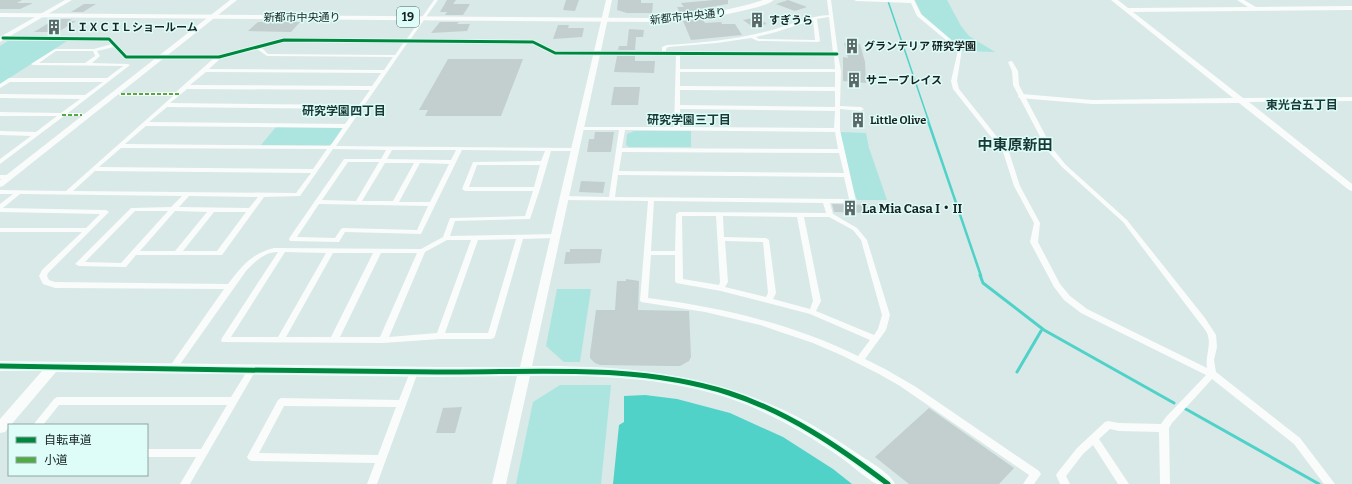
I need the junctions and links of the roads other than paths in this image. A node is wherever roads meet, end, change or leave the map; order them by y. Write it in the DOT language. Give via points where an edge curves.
graph roads {
  1 [pos="69,0"];
  2 [pos="234,0"];
  3 [pos="436,0"];
  4 [pos="609,0"];
  5 [pos="758,0"];
  6 [pos="770,0"];
  7 [pos="829,0"];
  8 [pos="856,0"];
  9 [pos="1114,0"];
  10 [pos="1240,0"];
  11 [pos="912,1"];
  12 [pos="1352,8"];
  13 [pos="1255,9"];
  14 [pos="1128,10"];
  15 [pos="0,15"];
  16 [pos="42,15"];
  17 [pos="213,16"];
  18 [pos="831,16"];
  19 [pos="423,18"];
  20 [pos="815,18"];
  21 [pos="605,19"];
  22 [pos="751,36"];
  23 [pos="1,39"];
  24 [pos="407,41"];
  25 [pos="115,46"];
  26 [pos="258,47"];
  27 [pos="94,50"];
  28 [pos="597,53"];
  29 [pos="664,54"];
  30 [pos="678,54"];
  31 [pos="837,54"];
  32 [pos="396,56"];
  33 [pos="162,57"];
  34 [pos="220,58"];
  35 [pos="1010,62"];
  36 [pos="86,65"];
  37 [pos="205,70"];
  38 [pos="678,70"];
  39 [pos="838,71"];
  40 [pos="385,72"];
  41 [pos="108,80"];
  42 [pos="0,86"];
  43 [pos="187,87"];
  44 [pos="373,88"];
  45 [pos="678,88"];
  46 [pos="837,89"];
  47 [pos="121,94"];
  48 [pos="178,94"];
  49 [pos="0,96"];
  50 [pos="1022,96"];
  51 [pos="85,97"];
  52 [pos="1352,99"];
  53 [pos="1241,100"];
  54 [pos="166,105"];
  55 [pos="360,107"];
  56 [pos="678,108"];
  57 [pos="837,108"];
  58 [pos="858,108"];
  59 [pos="0,114"];
  60 [pos="62,114"];
  61 [pos="82,115"];
  62 [pos="145,124"];
  63 [pos="346,126"];
  64 [pos="580,128"];
  65 [pos="622,128"];
  66 [pos="677,128"];
  67 [pos="836,130"];
  68 [pos="0,134"];
  69 [pos="37,134"];
  70 [pos="120,146"];
  71 [pos="332,147"];
  72 [pos="390,148"];
  73 [pos="460,148"];
  74 [pos="548,149"];
  75 [pos="575,149"];
  76 [pos="619,150"];
  77 [pos="841,151"];
  78 [pos="0,154"];
  79 [pos="10,154"];
  80 [pos="383,160"];
  81 [pos="418,161"];
  82 [pos="0,162"];
  83 [pos="454,162"];
  84 [pos="544,163"];
  85 [pos="94,169"];
  86 [pos="315,171"];
  87 [pos="615,173"];
  88 [pos="846,175"];
  89 [pos="0,177"];
  90 [pos="9,177"];
  91 [pos="0,184"];
  92 [pos="1352,188"];
  93 [pos="537,189"];
  94 [pos="0,192"];
  95 [pos="18,192"];
  96 [pos="67,193"];
  97 [pos="187,194"];
  98 [pos="262,195"];
  99 [pos="564,198"];
  100 [pos="612,198"];
  101 [pos="652,199"];
  102 [pos="826,201"];
  103 [pos="317,202"];
  104 [pos="358,203"];
  105 [pos="394,203"];
  106 [pos="433,204"];
  107 [pos="0,208"];
  108 [pos="173,210"];
  109 [pos="212,210"];
  110 [pos="251,210"];
  111 [pos="719,214"];
  112 [pos="800,214"];
  113 [pos="830,215"];
  114 [pos="0,230"];
  115 [pos="87,230"];
  116 [pos="555,236"];
  117 [pos="474,237"];
  118 [pos="520,237"];
  119 [pos="446,238"];
  120 [pos="721,239"];
  121 [pos="283,250"];
  122 [pos="331,250"];
  123 [pos="378,251"];
  124 [pos="422,251"];
  125 [pos="134,253"];
  126 [pos="177,253"];
  127 [pos="647,253"];
  128 [pos="679,253"];
  129 [pos="230,287"];
  130 [pos="721,288"];
  131 [pos="769,300"];
  132 [pos="812,312"];
  133 [pos="440,336"];
  134 [pos="876,339"];
  135 [pos="280,340"];
  136 [pos="334,340"];
  137 [pos="383,340"];
  138 [pos="860,360"];
  139 [pos="0,366"];
  140 [pos="53,367"];
  141 [pos="173,368"];
  142 [pos="252,370"];
  143 [pos="414,372"];
  144 [pos="525,372"];
  145 [pos="1212,374"];
  146 [pos="234,401"];
  147 [pos="402,404"];
  148 [pos="39,424"];
  149 [pos="0,428"];
  150 [pos="1164,428"];
  151 [pos="1093,438"];
  152 [pos="148,452"];
  153 [pos="203,453"];
  154 [pos="382,459"];
  155 [pos="185,484"];
  156 [pos="372,484"];
  157 [pos="499,484"];
  158 [pos="888,484"];
  159 [pos="1028,484"];
  160 [pos="1065,484"];
  161 [pos="1124,484"];
  162 [pos="1165,484"];
  163 [pos="1330,484"];
  1 -- 16 [label="street"];
  2 -- 17 [label="street"];
  3 -- 19 [label="street"];
  4 -- 21 [label="street"];
  5 -- 21 [label="main road, 新都市中央通り / 19" via="702,13"];
  6 -- 21 [label="main road, 新都市中央通り / 19" via="702,16 653,20"];
  7 -- 18 [label="street"];
  8 -- 11 [label="street"];
  9 -- 14 [label="street"];
  10 -- 13 [label="street"];
  11 -- 145 [label="street" via="919,15 960,50 954,81 956,88 1006,152 1017,186 1037,223 1034,242 1057,285 1067,298 1084,311"];
  12 -- 13 [label="street"];
  13 -- 14 [label="street"];
  14 -- 53 [label="street"];
  15 -- 16 [label="main road, 新都市中央通り / 19"];
  16 -- 17 [label="main road, 新都市中央通り / 19"];
  16 -- 23 [label="street"];
  17 -- 19 [label="main road, 新都市中央通り / 19"];
  17 -- 33 [label="street"];
  18 -- 20 [label="street"];
  18 -- 31 [label="street"];
  19 -- 21 [label="main road, 新都市中央通り / 19"];
  19 -- 24 [label="street"];
  20 -- 22 [label="street"];
  20 -- 22 [label="street" via="818,41 758,40"];
  21 -- 28 [label="street"];
  22 -- 29 [label="street" via="667,46 664,48"];
  23 -- 25 [label="street" via="109,39"];
  24 -- 26 [label="street" via="284,40"];
  24 -- 28 [label="street" via="533,42 554,53"];
  24 -- 32 [label="street"];
  25 -- 27 [label="street"];
  25 -- 33 [label="street" via="126,57"];
  26 -- 32 [label="street" via="267,55"];
  26 -- 34 [label="street"];
  27 -- 36 [label="street" via="98,56"];
  27 -- 36 [label="street" via="55,50 33,64"];
  28 -- 29 [label="street"];
  28 -- 64 [label="street"];
  29 -- 30 [label="street"];
  30 -- 31 [label="street"];
  30 -- 38 [label="street"];
  31 -- 39 [label="street"];
  32 -- 40 [label="street"];
  33 -- 34 [label="street"];
  33 -- 90 [label="street"];
  34 -- 37 [label="street"];
  35 -- 50 [label="street"];
  36 -- 41 [label="street" via="128,65"];
  37 -- 40 [label="street"];
  37 -- 43 [label="street"];
  38 -- 39 [label="street"];
  38 -- 45 [label="street"];
  39 -- 46 [label="street"];
  40 -- 44 [label="street"];
  41 -- 42 [label="street" via="9,80"];
  41 -- 51 [label="street"];
  43 -- 44 [label="street"];
  43 -- 48 [label="street"];
  44 -- 55 [label="street"];
  45 -- 46 [label="street"];
  45 -- 56 [label="street"];
  46 -- 57 [label="street"];
  47 -- 48 [label="street"];
  48 -- 54 [label="street"];
  49 -- 51 [label="street"];
  50 -- 53 [label="street" via="1092,102"];
  50 -- 145 [label="street" via="1049,149 1064,166 1125,221 1202,320 1212,335"];
  51 -- 60 [label="street"];
  52 -- 53 [label="street"];
  53 -- 92 [label="street"];
  54 -- 55 [label="street"];
  54 -- 62 [label="street"];
  55 -- 63 [label="street"];
  56 -- 57 [label="street"];
  56 -- 66 [label="street"];
  57 -- 58 [label="street"];
  57 -- 67 [label="street"];
  59 -- 60 [label="street"];
  60 -- 61 [label="street"];
  60 -- 69 [label="street"];
  62 -- 63 [label="street"];
  62 -- 70 [label="street"];
  63 -- 71 [label="street"];
  64 -- 65 [label="street"];
  64 -- 75 [label="street"];
  65 -- 66 [label="street"];
  65 -- 76 [label="street"];
  66 -- 67 [label="street"];
  67 -- 77 [label="street"];
  68 -- 69 [label="street"];
  69 -- 79 [label="street"];
  70 -- 71 [label="street"];
  70 -- 85 [label="street"];
  71 -- 72 [label="street"];
  71 -- 86 [label="street"];
  72 -- 73 [label="street"];
  72 -- 80 [label="street"];
  73 -- 74 [label="street"];
  73 -- 83 [label="street"];
  74 -- 75 [label="street"];
  74 -- 84 [label="street"];
  75 -- 99 [label="street"];
  76 -- 77 [label="street"];
  76 -- 87 [label="street"];
  77 -- 88 [label="street"];
  78 -- 79 [label="street"];
  79 -- 82 [label="street"];
  80 -- 81 [label="street"];
  80 -- 103 [label="street" via="346,160"];
  80 -- 104 [label="street"];
  81 -- 83 [label="street"];
  81 -- 105 [label="street"];
  83 -- 106 [label="street"];
  84 -- 93 [label="street"];
  84 -- 93 [label="street" via="474,163 465,189"];
  85 -- 86 [label="street"];
  85 -- 96 [label="street"];
  86 -- 98 [label="street" via="298,195"];
  87 -- 88 [label="street"];
  87 -- 100 [label="street"];
  88 -- 102 [label="street" via="853,201"];
  89 -- 90 [label="street"];
  90 -- 91 [label="street"];
  93 -- 119 [label="street" via="528,218 452,219"];
  94 -- 95 [label="street"];
  95 -- 96 [label="street"];
  95 -- 107 [label="street"];
  96 -- 97 [label="street"];
  97 -- 98 [label="street"];
  97 -- 108 [label="street"];
  98 -- 110 [label="street"];
  99 -- 100 [label="street"];
  99 -- 116 [label="street"];
  100 -- 101 [label="street"];
  101 -- 102 [label="street"];
  101 -- 127 [label="street"];
  102 -- 113 [label="street"];
  103 -- 104 [label="street"];
  103 -- 106 [label="street" via="292,238 337,240 343,230 420,232"];
  104 -- 105 [label="street"];
  105 -- 106 [label="street"];
  107 -- 115 [label="street" via="106,212"];
  108 -- 109 [label="street"];
  108 -- 125 [label="street"];
  108 -- 125 [label="street" via="133,209 79,264 123,265"];
  109 -- 110 [label="street"];
  109 -- 126 [label="street"];
  110 -- 126 [label="street" via="219,253"];
  111 -- 112 [label="street"];
  111 -- 120 [label="street"];
  111 -- 128 [label="street" via="679,214"];
  112 -- 113 [label="street"];
  112 -- 132 [label="street" via="817,301"];
  113 -- 134 [label="street" via="855,229 864,240 886,315 882,330"];
  114 -- 115 [label="street"];
  115 -- 129 [label="street" via="45,272 43,276 46,282 55,285"];
  116 -- 118 [label="street"];
  116 -- 144 [label="street"];
  117 -- 118 [label="street"];
  117 -- 119 [label="street"];
  117 -- 133 [label="street"];
  118 -- 133 [label="street" via="491,336"];
  119 -- 124 [label="street"];
  120 -- 130 [label="street" via="724,282"];
  120 -- 131 [label="street" via="766,240 772,293"];
  121 -- 122 [label="street"];
  121 -- 129 [label="street" via="268,251 254,258"];
  121 -- 135 [label="street" via="225,340"];
  122 -- 123 [label="street"];
  122 -- 135 [label="street"];
  123 -- 124 [label="street"];
  123 -- 136 [label="street"];
  124 -- 137 [label="street"];
  125 -- 126 [label="street"];
  127 -- 128 [label="street"];
  127 -- 138 [label="street" via="644,300 708,309 761,321 795,332"];
  128 -- 130 [label="street" via="679,281"];
  129 -- 141 [label="street"];
  130 -- 131 [label="street"];
  131 -- 132 [label="street"];
  132 -- 134 [label="street"];
  133 -- 137 [label="street"];
  134 -- 138 [label="street"];
  135 -- 136 [label="street"];
  136 -- 137 [label="street"];
  138 -- 159 [label="street" via="913,390 1036,474"];
  139 -- 140 [label="street"];
  140 -- 141 [label="street"];
  140 -- 149 [label="street"];
  141 -- 142 [label="street"];
  142 -- 143 [label="street"];
  142 -- 146 [label="street"];
  143 -- 144 [label="street"];
  143 -- 147 [label="street"];
  144 -- 157 [label="street"];
  144 -- 158 [label="street" via="648,376 685,381 728,393 775,411 812,430"];
  145 -- 150 [label="street" via="1185,401"];
  145 -- 163 [label="street" via="1297,441"];
  146 -- 148 [label="street" via="57,401"];
  146 -- 153 [label="street"];
  147 -- 154 [label="street"];
  147 -- 154 [label="street" via="281,402 252,457"];
  150 -- 151 [label="street" via="1108,425"];
  150 -- 162 [label="street"];
  151 -- 160 [label="street" via="1061,475"];
  151 -- 161 [label="street"];
  152 -- 153 [label="street"];
  153 -- 155 [label="street"];
  154 -- 156 [label="street"];
}
